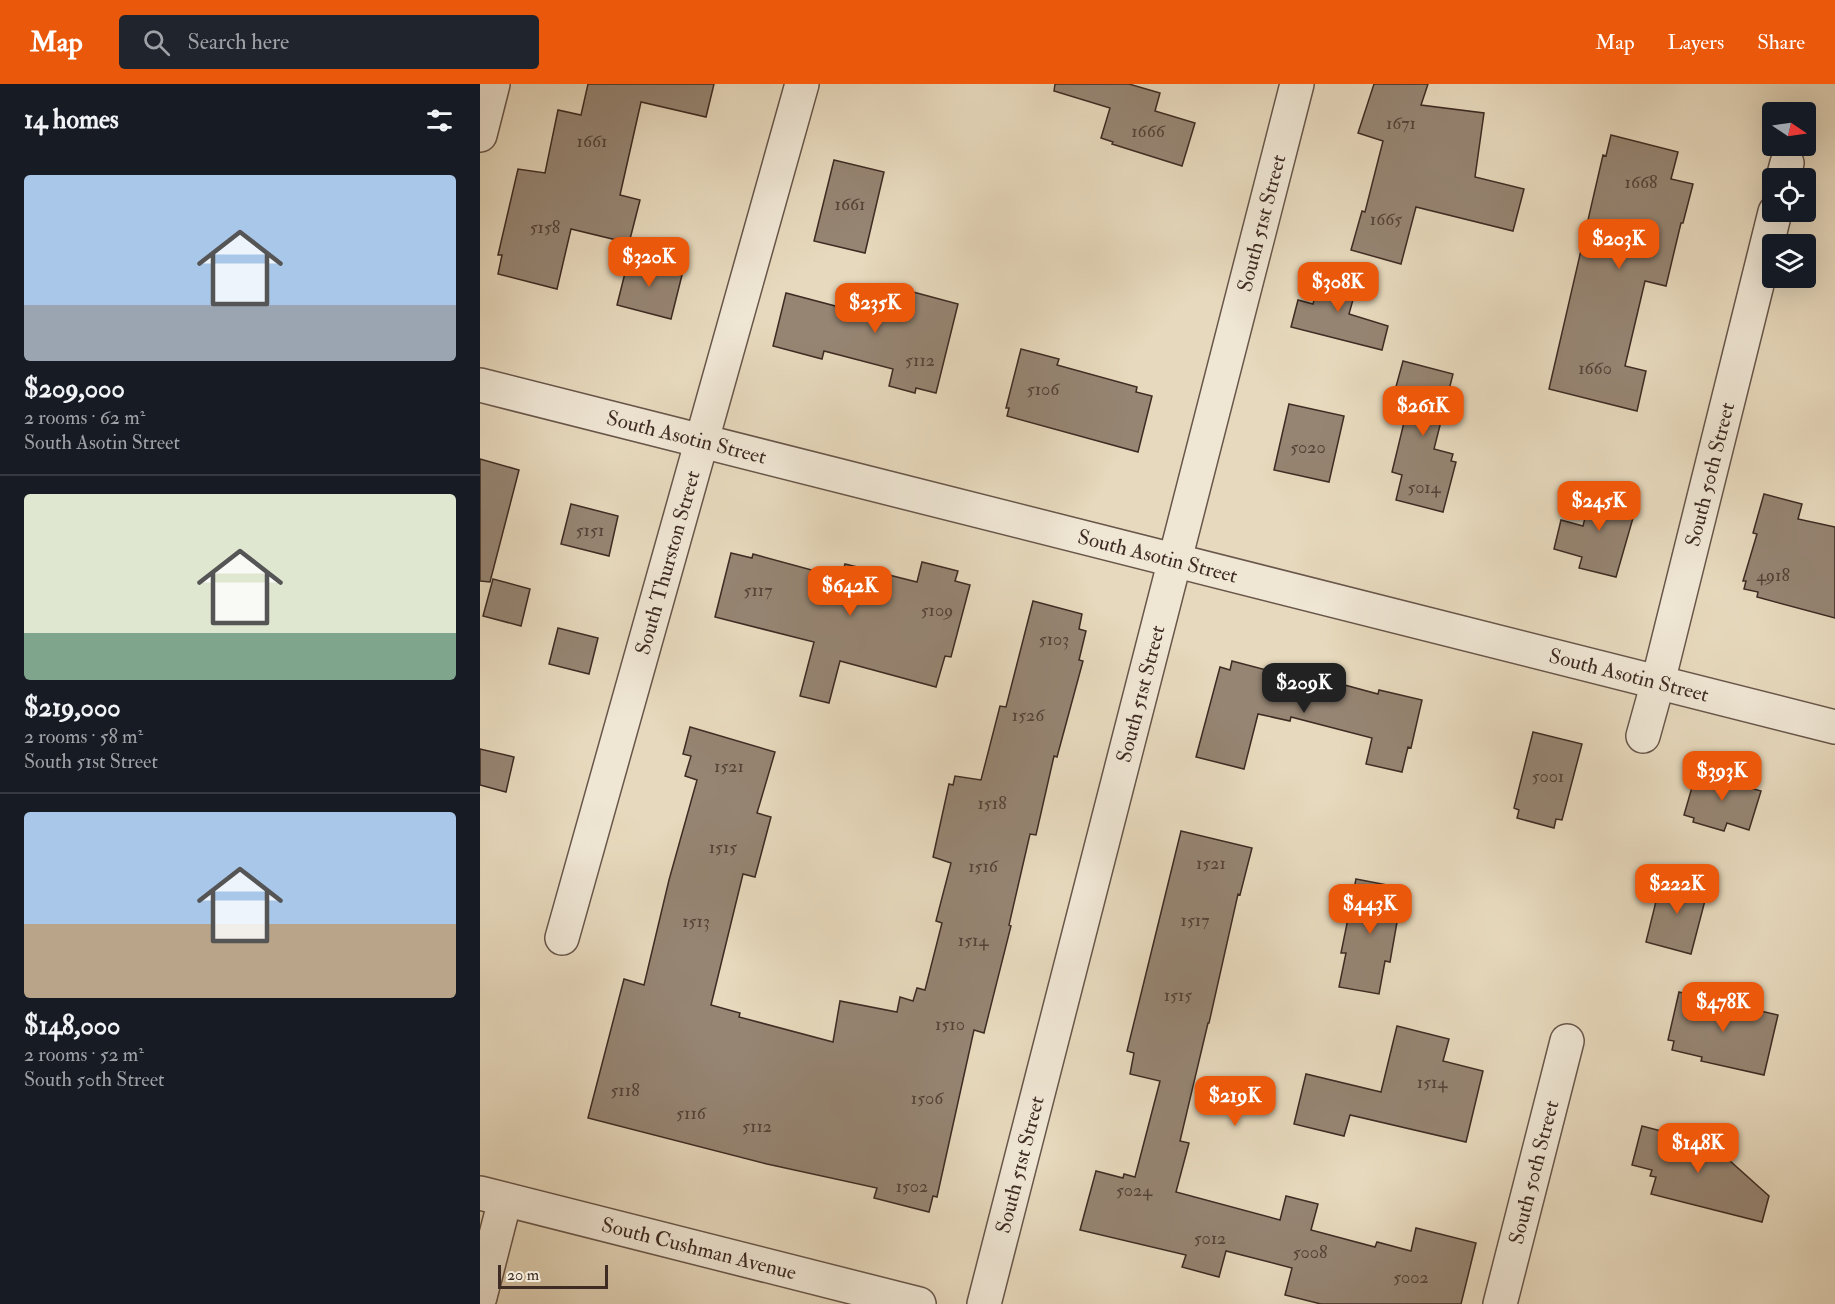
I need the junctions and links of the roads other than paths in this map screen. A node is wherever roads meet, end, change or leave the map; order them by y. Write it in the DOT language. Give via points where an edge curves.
graph roads {
  1 [pos="493,84"];
  2 [pos="802,84"];
  3 [pos="1297,84"];
  4 [pos="480,135"];
  5 [pos="1773,222"];
  6 [pos="480,385"];
  7 [pos="700,441"];
  8 [pos="1176,560"];
  9 [pos="1658,682"];
  10 [pos="1835,727"];
  11 [pos="1643,736"];
  12 [pos="562,938"];
  13 [pos="1567,1041"];
  14 [pos="492,1197"];
  15 [pos="480,1297"];
  16 [pos="919,1304"];
  17 [pos="984,1304"];
  18 [pos="1500,1304"];
  1 -- 4 [label="street"];
  2 -- 7 [label="street, South Thurston Street"];
  3 -- 8 [label="street, South 51st Street"];
  5 -- 9 [label="street, South 50th Street"];
  6 -- 7 [label="street, South Asotin Street"];
  7 -- 8 [label="street, South Asotin Street"];
  7 -- 12 [label="street, South Thurston Street"];
  8 -- 9 [label="street, South Asotin Street"];
  8 -- 17 [label="street, South 51st Street"];
  9 -- 10 [label="street, South Asotin Street"];
  9 -- 11 [label="street, South 50th Street"];
  13 -- 18 [label="street, South 50th Street"];
  14 -- 15 [label="street"];
  14 -- 16 [label="street, South Cushman Avenue"];
}
